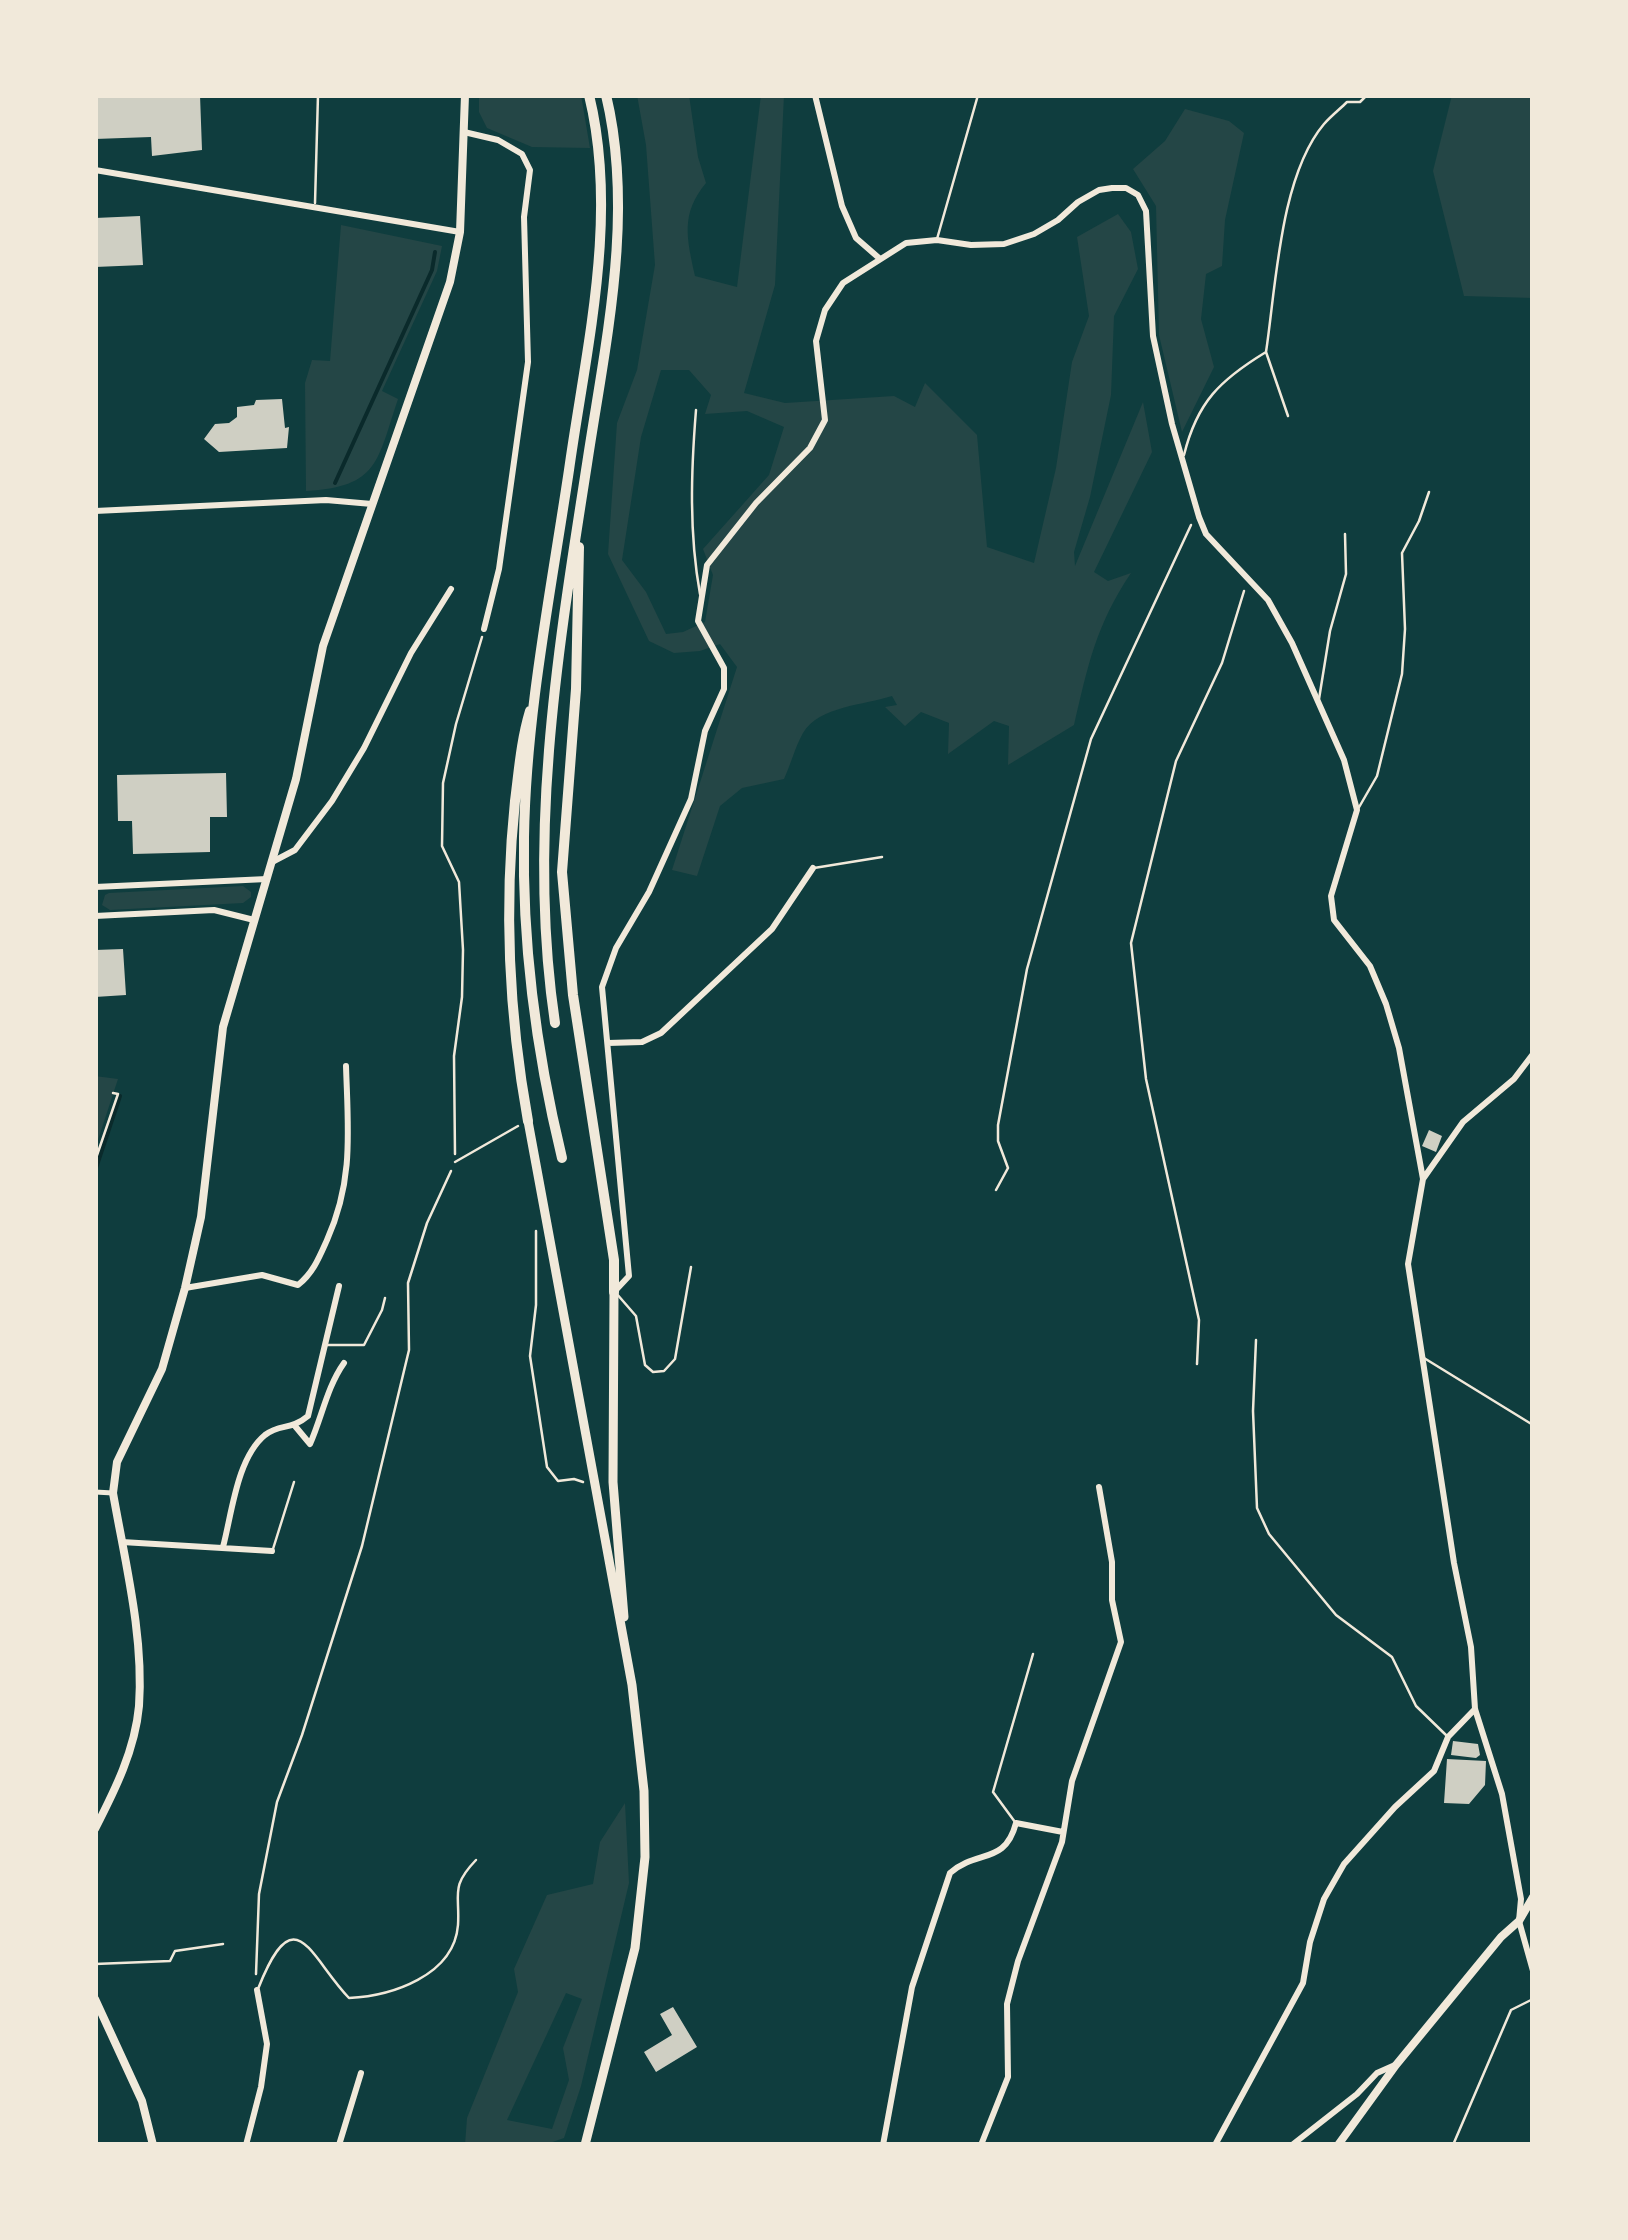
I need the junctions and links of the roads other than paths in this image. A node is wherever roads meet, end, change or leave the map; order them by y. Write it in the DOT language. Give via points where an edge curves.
graph roads {
  1 [pos="318,95"];
  2 [pos="465,95"];
  3 [pos="589,95"];
  4 [pos="606,95"];
  5 [pos="814,95"];
  6 [pos="978,95"];
  7 [pos="1366,95"];
  8 [pos="464,132"];
  9 [pos="95,170"];
  10 [pos="316,206"];
  11 [pos="460,232"];
  12 [pos="937,240"];
  13 [pos="879,258"];
  14 [pos="1266,352"];
  15 [pos="696,410"];
  16 [pos="1288,416"];
  17 [pos="1182,462"];
  18 [pos="1429,492"];
  19 [pos="372,504"];
  20 [pos="95,511"];
  21 [pos="578,521"];
  22 [pos="1345,534"];
  23 [pos="451,588"];
  24 [pos="701,600"];
  25 [pos="484,630"];
  26 [pos="537,691"];
  27 [pos="1318,703"];
  28 [pos="1357,810"];
  29 [pos="882,858"];
  30 [pos="274,861"];
  31 [pos="813,868"];
  32 [pos="267,880"];
  33 [pos="95,888"];
  34 [pos="95,916"];
  35 [pos="254,920"];
  36 [pos="555,1023"];
  37 [pos="608,1043"];
  38 [pos="1533,1054"];
  39 [pos="346,1066"];
  40 [pos="523,1124"];
  41 [pos="562,1158"];
  42 [pos="454,1162"];
  43 [pos="1423,1179"];
  44 [pos="690,1267"];
  45 [pos="339,1286"];
  46 [pos="185,1288"];
  47 [pos="614,1292"];
  48 [pos="384,1298"];
  49 [pos="1256,1340"];
  50 [pos="325,1345"];
  51 [pos="1424,1358"];
  52 [pos="344,1363"];
  53 [pos="1533,1425"];
  54 [pos="295,1426"];
  55 [pos="294,1482"];
  56 [pos="1100,1487"];
  57 [pos="95,1492"];
  58 [pos="113,1493"];
  59 [pos="122,1542"];
  60 [pos="223,1547"];
  61 [pos="272,1551"];
  62 [pos="1033,1654"];
  63 [pos="632,1685"];
  64 [pos="1475,1709"];
  65 [pos="1448,1737"];
  66 [pos="1016,1823"];
  67 [pos="95,1829"];
  68 [pos="1063,1832"];
  69 [pos="476,1860"];
  70 [pos="1533,1897"];
  71 [pos="1519,1921"];
  72 [pos="223,1944"];
  73 [pos="95,1964"];
  74 [pos="1533,1971"];
  75 [pos="257,1990"];
  76 [pos="95,1999"];
  77 [pos="1533,1999"];
  78 [pos="1396,2064"];
  79 [pos="361,2072"];
  80 [pos="153,2145"];
  81 [pos="246,2145"];
  82 [pos="339,2145"];
  83 [pos="585,2145"];
  84 [pos="883,2145"];
  85 [pos="981,2145"];
  86 [pos="1215,2145"];
  87 [pos="1292,2145"];
  88 [pos="1338,2145"];
  89 [pos="1453,2145"];
  1 -- 10 [label="lane"];
  2 -- 8 [label="street"];
  3 -- 26 [label="highway" via="600,250"];
  4 -- 21 [label="highway" via="616,161 616,252"];
  5 -- 13 [label="street" via="842,206 856,238"];
  6 -- 12 [label="lane"];
  7 -- 14 [label="lane" via="1322,126 1296,183 1284,220"];
  8 -- 11 [label="street"];
  8 -- 25 [label="street" via="498,140 522,154 530,170 524,218 528,362"];
  9 -- 10 [label="street"];
  10 -- 11 [label="street"];
  11 -- 19 [label="street" via="439,320"];
  12 -- 13 [label="street" via="906,243"];
  12 -- 17 [label="street" via="1004,244 1034,234 1099,190 1126,188 1138,196 1146,212 1153,336"];
  13 -- 24 [label="street" via="844,283 825,310 816,342 824,420 818,434 707,565"];
  14 -- 16 [label="lane"];
  14 -- 17 [label="lane" via="1232,372 1206,400"];
  15 -- 24 [label="lane" via="693,556"];
  17 -- 27 [label="street" via="1206,534 1268,600"];
  18 -- 28 [label="lane" via="1402,553 1402,674 1377,776"];
  19 -- 20 [label="street" via="326,500"];
  19 -- 30 [label="street" via="324,646"];
  21 -- 36 [label="highway" via="545,800 544,928"];
  21 -- 47 [label="highway" via="576,689 562,872"];
  22 -- 27 [label="lane" via="1346,574"];
  23 -- 30 [label="street" via="332,800 295,850"];
  24 -- 37 [label="street" via="698,621 724,668 724,689 690,800 602,987"];
  26 -- 40 [label="highway" via="522,736 510,888"];
  26 -- 41 [label="highway" via="524,902 533,1021"];
  27 -- 28 [label="street"];
  28 -- 43 [label="street" via="1332,896 1334,920 1370,966 1386,1004"];
  29 -- 31 [label="lane"];
  30 -- 32 [label="street"];
  31 -- 37 [label="street" via="772,929 661,1033 642,1042"];
  32 -- 33 [label="street"];
  32 -- 35 [label="street"];
  34 -- 35 [label="street" via="214,910"];
  35 -- 46 [label="street" via="223,1027 201,1217"];
  37 -- 47 [label="street" via="629,1276"];
  38 -- 43 [label="street" via="1463,1122"];
  39 -- 46 [label="street" via="350,1163 340,1212 312,1274 298,1286 262,1275"];
  40 -- 42 [label="lane"];
  40 -- 63 [label="main road"];
  43 -- 51 [label="street" via="1408,1264"];
  44 -- 47 [label="lane" via="675,1359 664,1371 645,1365 636,1316"];
  45 -- 50 [label="street"];
  46 -- 58 [label="street" via="162,1369 117,1462"];
  47 -- 63 [label="main road" via="612,1482"];
  48 -- 50 [label="lane" via="364,1345"];
  49 -- 65 [label="lane" via="1254,1472 1263,1521 1336,1615 1392,1657 1416,1706"];
  50 -- 54 [label="street" via="308,1416"];
  51 -- 53 [label="lane"];
  51 -- 64 [label="street"];
  52 -- 54 [label="street" via="310,1444"];
  54 -- 60 [label="street" via="274,1428 256,1443"];
  55 -- 61 [label="lane"];
  56 -- 68 [label="street" via="1121,1642 1072,1781"];
  57 -- 58 [label="street"];
  58 -- 59 [label="street"];
  59 -- 60 [label="street"];
  59 -- 67 [label="street" via="138,1648 138,1708 126,1760"];
  60 -- 61 [label="street"];
  62 -- 66 [label="lane" via="993,1792"];
  63 -- 83 [label="main road" via="644,1791 643,1890 635,1948"];
  64 -- 65 [label="street"];
  64 -- 71 [label="street" via="1502,1794"];
  65 -- 86 [label="street" via="1434,1771 1344,1864 1324,1899 1303,1984"];
  66 -- 68 [label="street"];
  66 -- 84 [label="street" via="1004,1849 950,1873 912,1988"];
  68 -- 85 [label="street" via="1018,1961 1008,2004 1008,2077"];
  69 -- 75 [label="lane" via="456,1892 452,1947 409,1987 349,1998 307,1943 292,1939 270,1958"];
  70 -- 71 [label="street"];
  71 -- 74 [label="street"];
  71 -- 78 [label="street"];
  72 -- 73 [label="lane" via="175,1951 170,1960"];
  75 -- 81 [label="street" via="267,2044"];
  76 -- 80 [label="street" via="142,2101"];
  77 -- 89 [label="lane" via="1511,2010"];
  78 -- 87 [label="street"];
  78 -- 88 [label="street"];
  79 -- 82 [label="street"];
}
